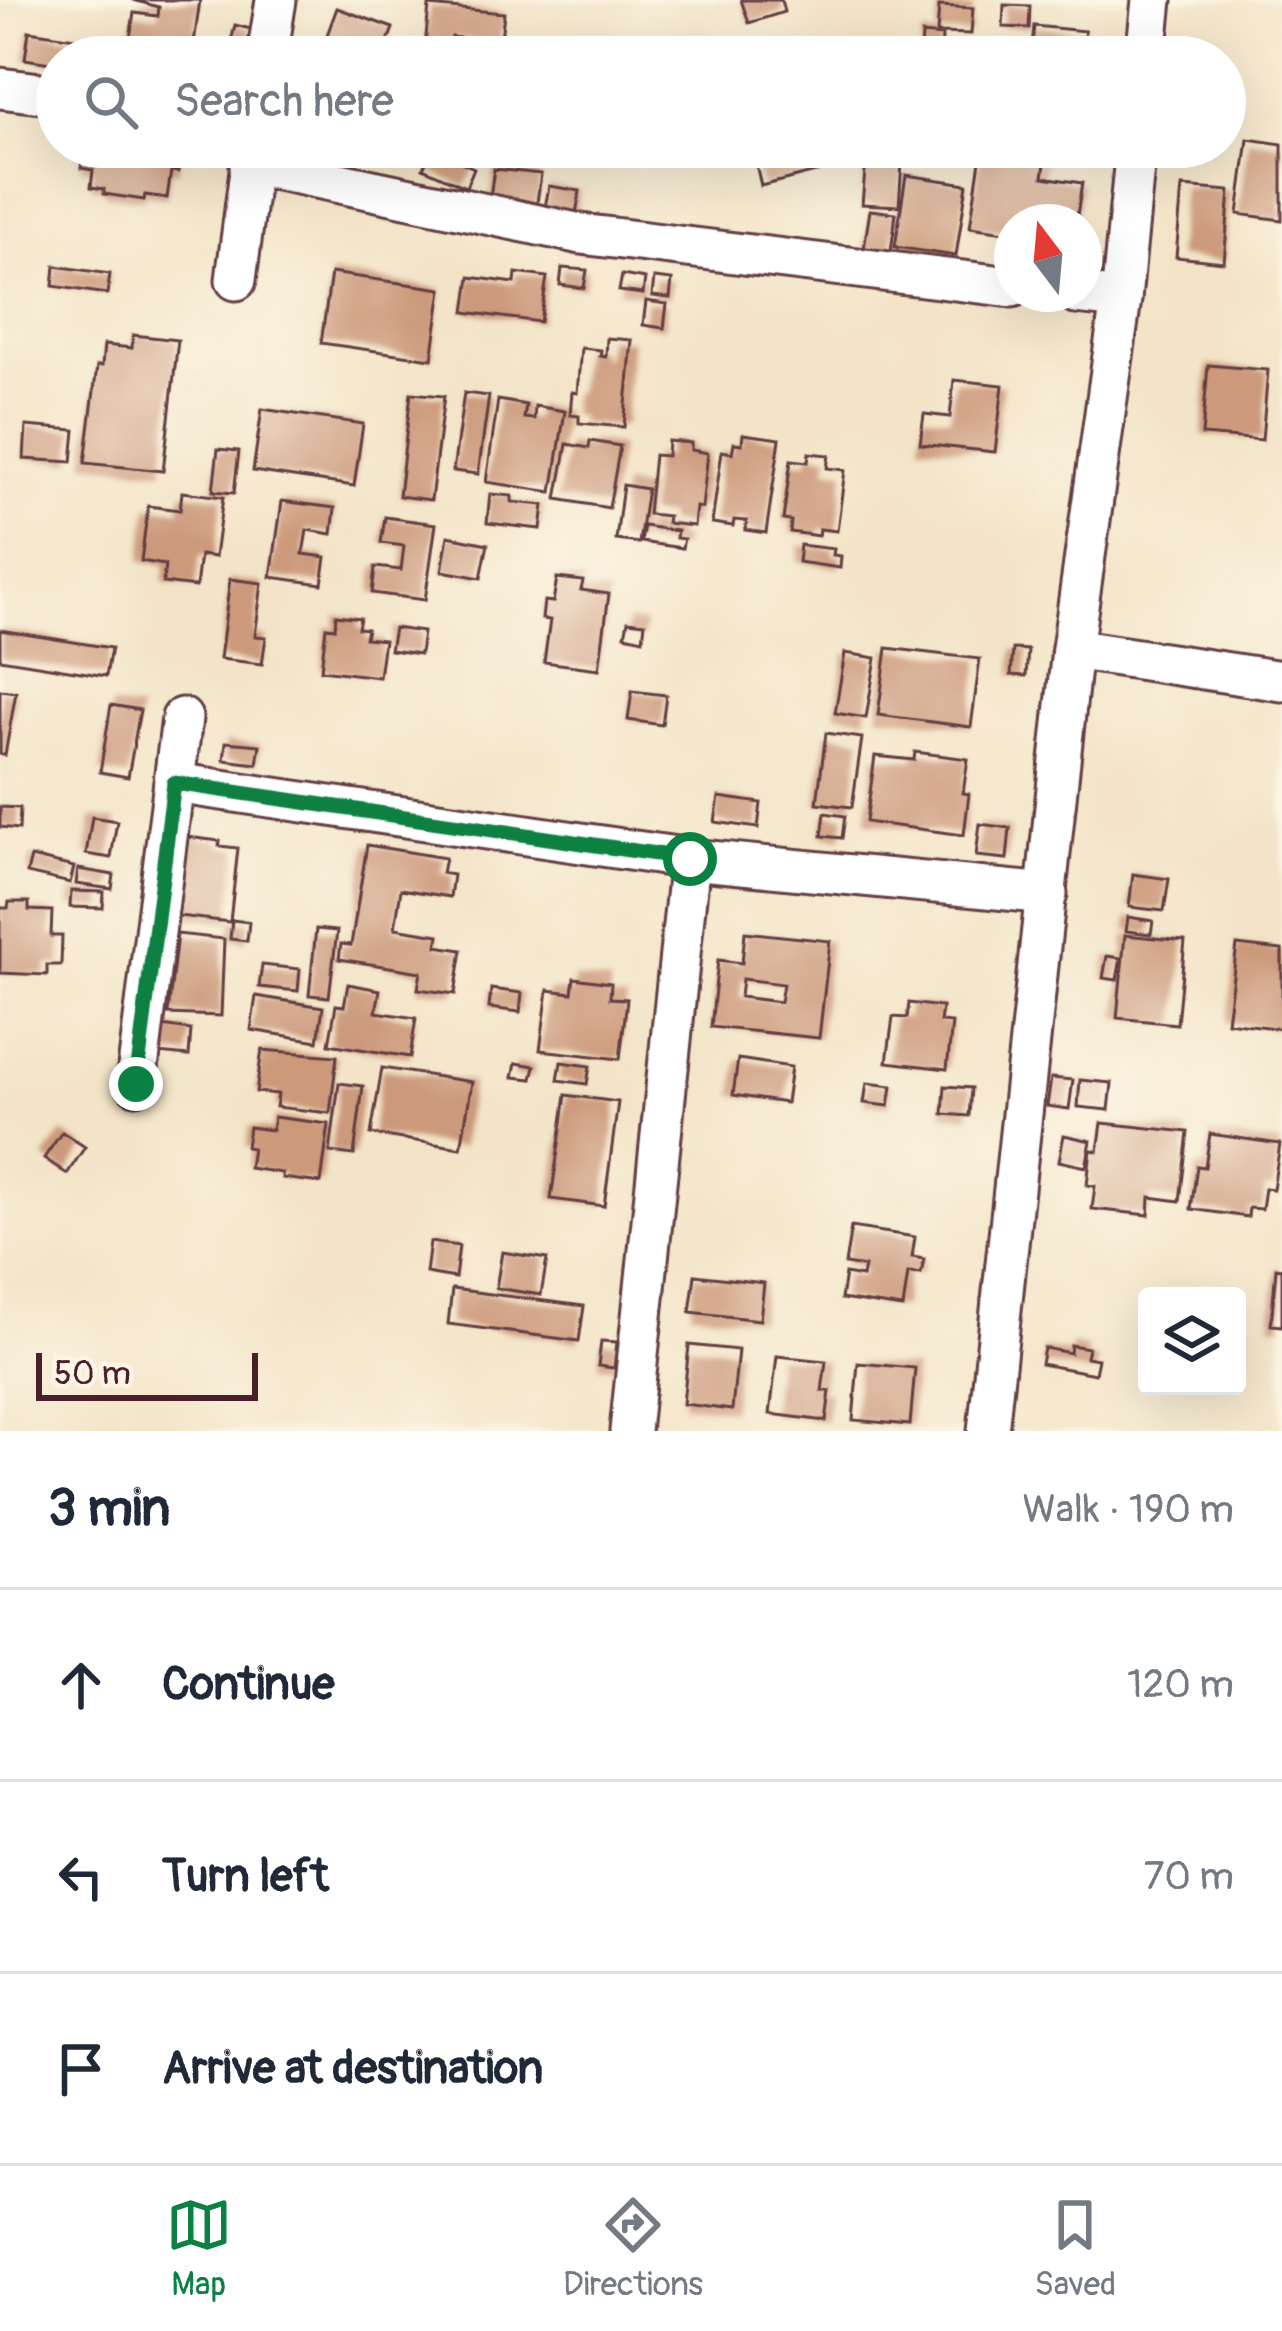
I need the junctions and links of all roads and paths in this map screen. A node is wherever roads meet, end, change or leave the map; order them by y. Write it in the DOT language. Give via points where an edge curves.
graph roads {
  1 [pos="276,0"];
  2 [pos="1152,0"];
  3 [pos="270,36"];
  4 [pos="1148,36"];
  5 [pos="0,88"];
  6 [pos="36,92"];
  7 [pos="250,168"];
  8 [pos="306,168"];
  9 [pos="1134,168"];
  10 [pos="236,280"];
  11 [pos="994,285"];
  12 [pos="1102,297"];
  13 [pos="1120,299"];
  14 [pos="1072,650"];
  15 [pos="1282,681"];
  16 [pos="182,718"];
  17 [pos="174,783"];
  18 [pos="690,859"];
  19 [pos="1048,894"];
  20 [pos="136,1084"];
  21 [pos="630,1431"];
  22 [pos="988,1431"];
  1 -- 3 [label="street"];
  2 -- 4 [label="street"];
  5 -- 6 [label="street"];
  7 -- 10 [label="street"];
  8 -- 11 [label="street" via="581,234"];
  9 -- 13 [label="street"];
  12 -- 13 [label="street"];
  13 -- 14 [label="street"];
  14 -- 15 [label="street"];
  14 -- 19 [label="street"];
  16 -- 17 [label="street"];
  17 -- 18 [label="street"];
  17 -- 20 [label="street"];
  18 -- 19 [label="street"];
  18 -- 21 [label="street"];
  19 -- 22 [label="street"];
}
